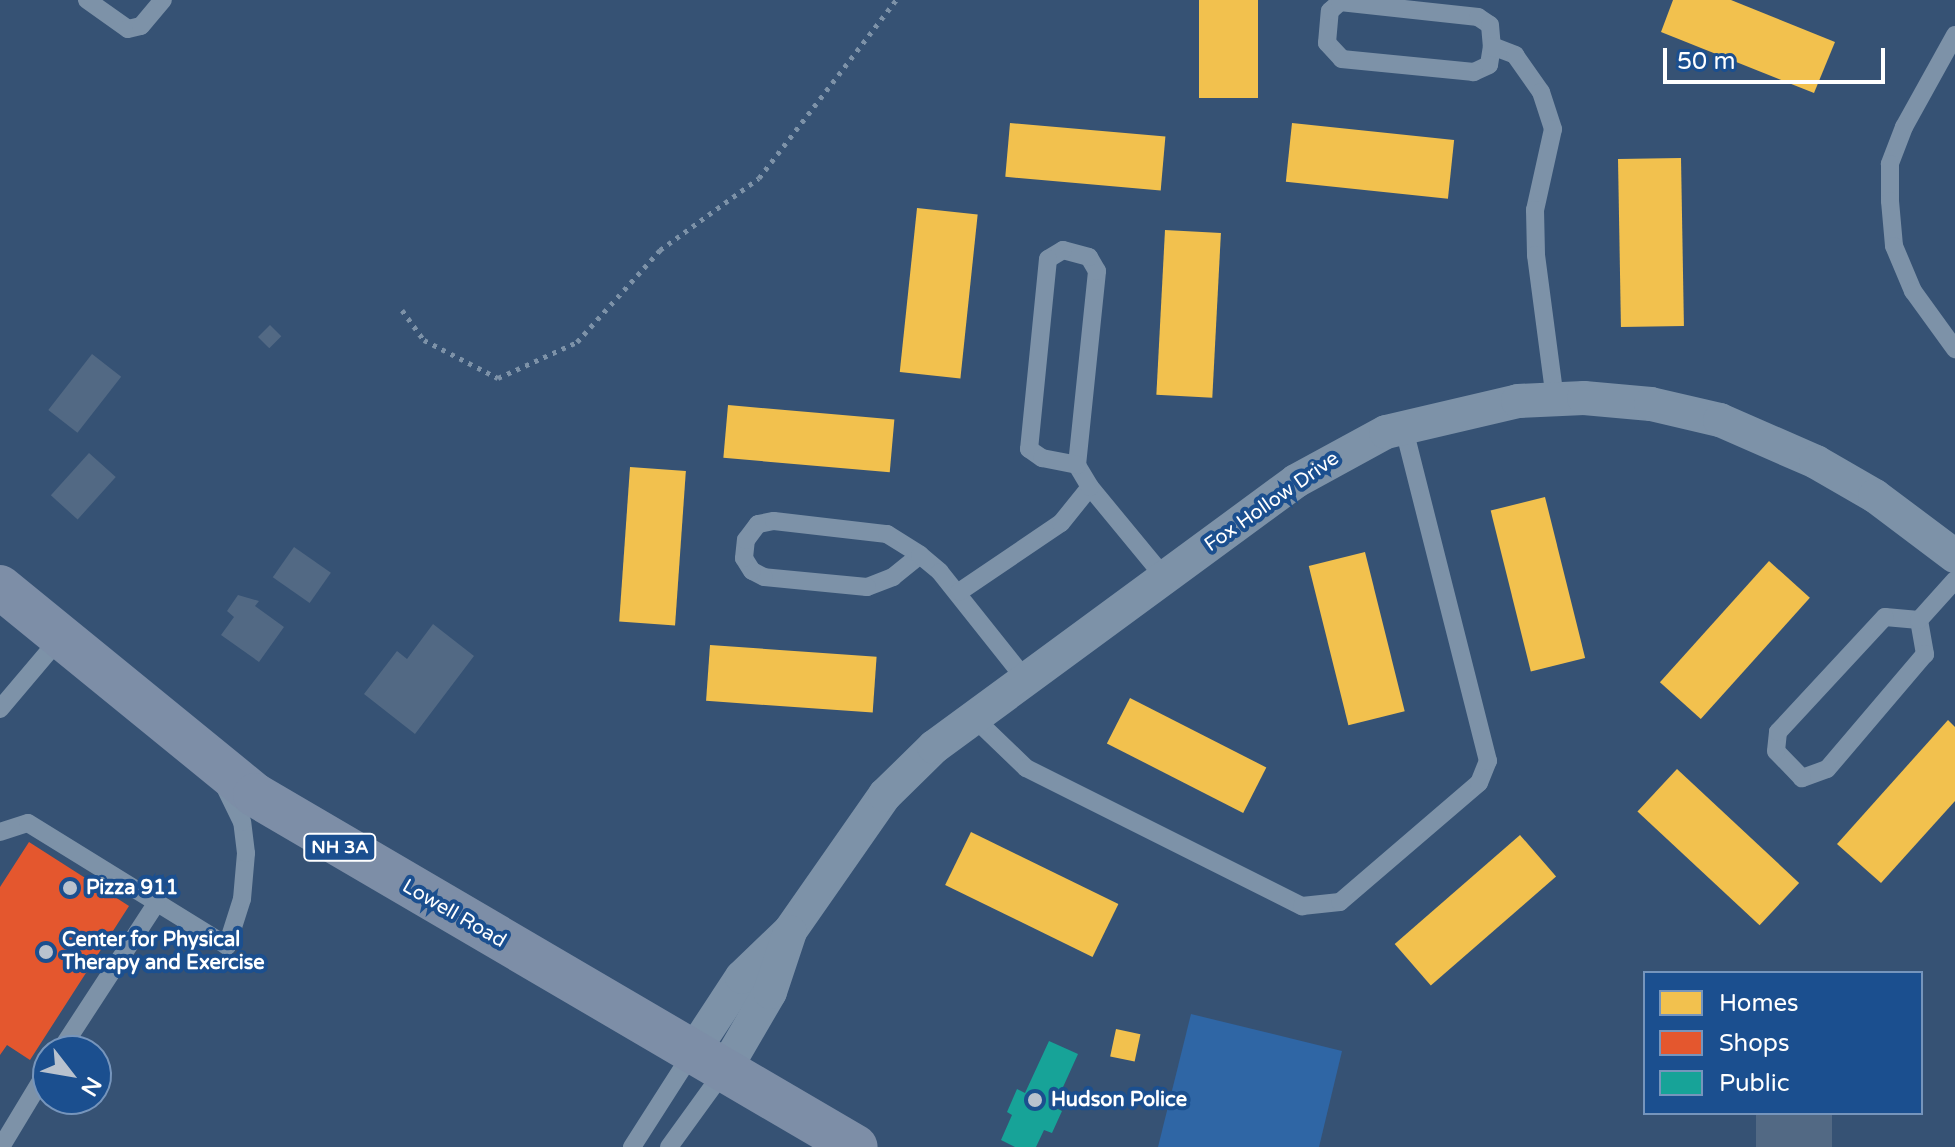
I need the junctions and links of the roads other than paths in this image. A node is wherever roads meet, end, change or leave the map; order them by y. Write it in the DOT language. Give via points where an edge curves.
graph roads {
  1 [pos="87,0"];
  2 [pos="163,0"];
  3 [pos="1955,35"];
  4 [pos="1492,46"];
  5 [pos="1955,349"];
  6 [pos="1555,399"];
  7 [pos="1403,426"];
  8 [pos="1077,465"];
  9 [pos="1090,487"];
  10 [pos="920,555"];
  11 [pos="1955,556"];
  12 [pos="1165,578"];
  13 [pos="1955,580"];
  14 [pos="0,587"];
  15 [pos="959,592"];
  16 [pos="1919,620"];
  17 [pos="60,638"];
  18 [pos="1025,679"];
  19 [pos="0,709"];
  20 [pos="972,716"];
  21 [pos="214,765"];
  22 [pos="0,832"];
  23 [pos="156,904"];
  24 [pos="70,1035"];
  25 [pos="708,1062"];
  26 [pos="32,1096"];
  27 [pos="1,1147"];
  28 [pos="632,1147"];
  29 [pos="669,1147"];
  30 [pos="856,1147"];
  1 -- 2 [label="lane" via="128,29 141,26"];
  3 -- 5 [label="lane" via="1904,127 1890,164 1890,201 1894,246 1913,291"];
  4 -- 4 [label="lane" via="1490,25 1478,17 1340,2 1330,11 1327,43 1342,59 1474,72 1489,65"];
  4 -- 6 [label="lane" via="1515,55 1541,92 1553,129 1535,210"];
  6 -- 7 [label="street, Fox Hollow Drive" via="1485,405"];
  6 -- 11 [label="street, Fox Hollow Drive" via="1651,404 1753,432 1875,496"];
  7 -- 12 [label="street, Fox Hollow Drive" via="1355,446 1296,481"];
  7 -- 20 [label="lane" via="1488,761 1479,783 1340,902 1302,906 1054,782 1004,751"];
  8 -- 8 [label="lane" via="1097,271 1089,257 1063,250 1048,259 1029,449 1042,458"];
  8 -- 9 [label="lane"];
  9 -- 12 [label="lane"];
  9 -- 15 [label="lane" via="1061,523"];
  10 -- 10 [label="lane" via="872,529 774,521 758,524 746,540 744,558 764,577 867,587 893,577"];
  10 -- 15 [label="lane"];
  12 -- 18 [label="street, Fox Hollow Drive"];
  13 -- 16 [label="lane"];
  14 -- 17 [label="main road, Lowell Road / NH 3A"];
  15 -- 18 [label="lane"];
  16 -- 16 [label="lane" via="1925,654 1827,769 1802,778 1776,751 1778,732 1885,617"];
  17 -- 19 [label="lane"];
  17 -- 21 [label="main road, Lowell Road / NH 3A"];
  18 -- 20 [label="street, Fox Hollow Drive"];
  20 -- 25 [label="street, Fox Hollow Drive" via="885,795 790,931 742,977"];
  21 -- 23 [label="lane" via="242,822 246,853 242,899 227,946"];
  21 -- 25 [label="main road, Lowell Road / NH 3A" via="322,837"];
  22 -- 23 [label="lane" via="28,823"];
  23 -- 24 [label="lane"];
  25 -- 28 [label="lane"];
  25 -- 29 [label="lane"];
  25 -- 30 [label="main road, Lowell Road / NH 3A"];
  26 -- 27 [label="lane"];
}
